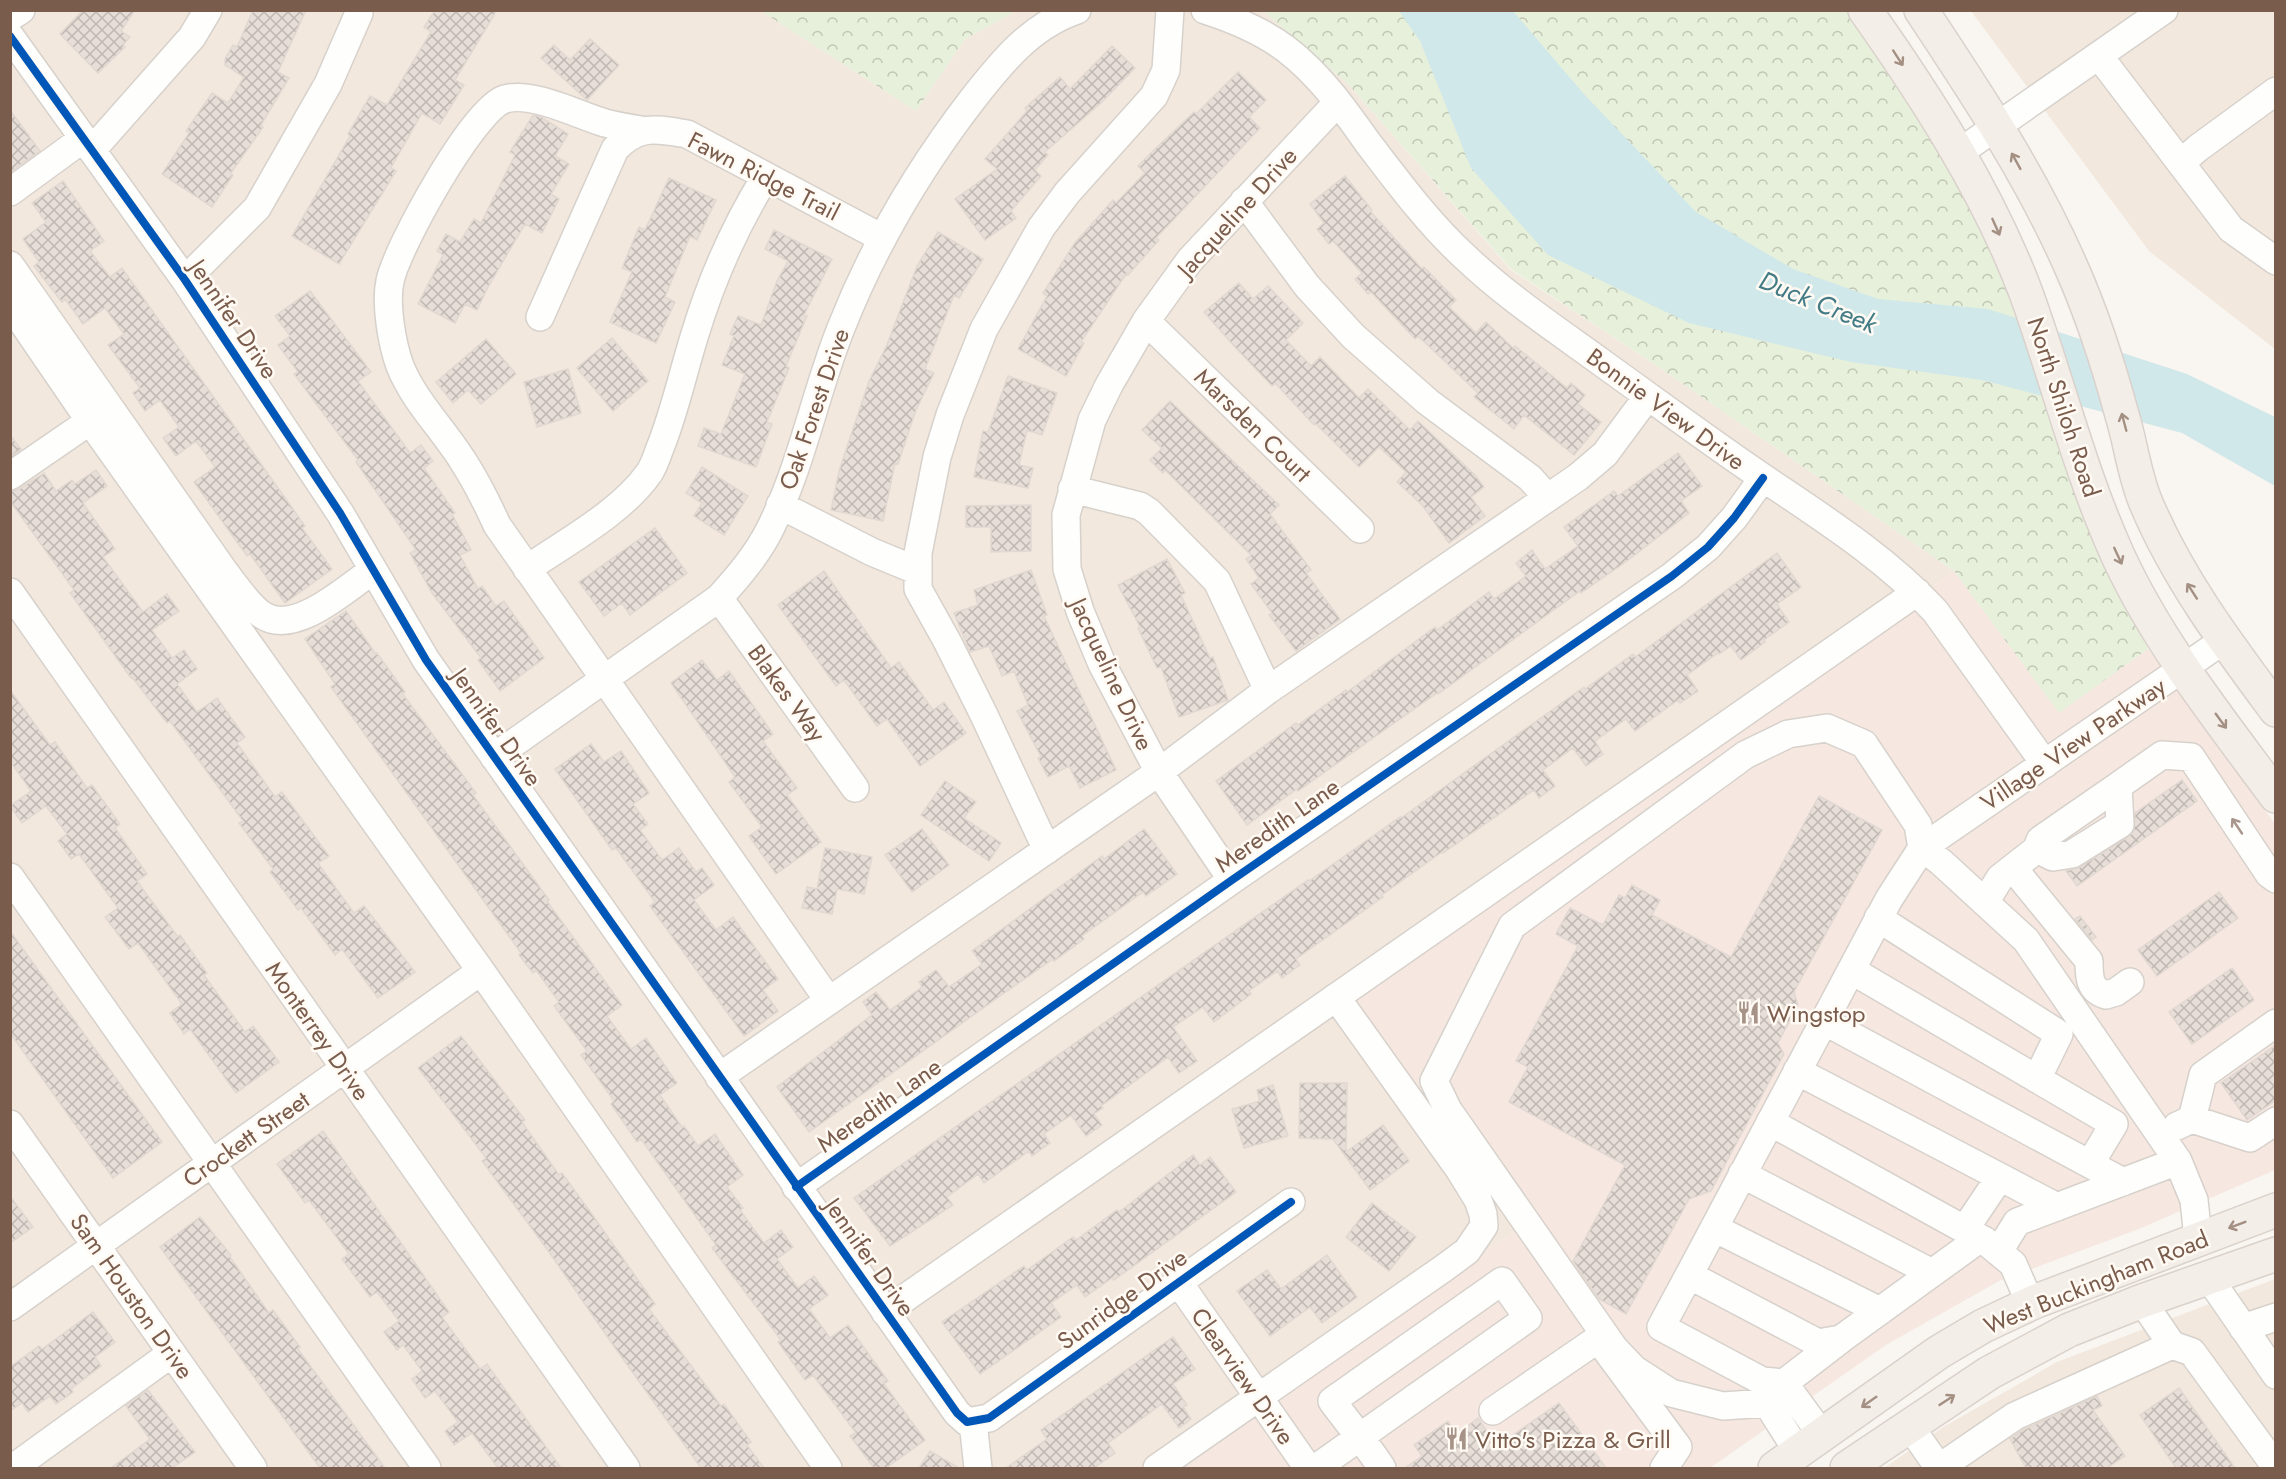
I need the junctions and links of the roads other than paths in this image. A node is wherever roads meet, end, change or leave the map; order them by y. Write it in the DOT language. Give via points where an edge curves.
graph roads {
  1 [pos="21,10"];
  2 [pos="208,10"];
  3 [pos="1077,10"];
  4 [pos="1170,10"];
  5 [pos="1204,10"];
  6 [pos="1865,10"];
  7 [pos="1921,10"];
  8 [pos="2164,10"];
  9 [pos="359,13"];
  10 [pos="10,17"];
  11 [pos="10,36"];
  12 [pos="2099,56"];
  13 [pos="2276,92"];
  14 [pos="1338,102"];
  15 [pos="1997,128"];
  16 [pos="641,130"];
  17 [pos="88,144"];
  18 [pos="1957,154"];
  19 [pos="2181,164"];
  20 [pos="766,176"];
  21 [pos="10,192"];
  22 [pos="1244,201"];
  23 [pos="882,238"];
  24 [pos="2276,261"];
  25 [pos="10,265"];
  26 [pos="2072,269"];
  27 [pos="185,280"];
  28 [pos="2025,292"];
  29 [pos="10,304"];
  30 [pos="540,317"];
  31 [pos="1146,321"];
  32 [pos="1648,396"];
  33 [pos="90,421"];
  34 [pos="10,476"];
  35 [pos="1763,478"];
  36 [pos="1072,489"];
  37 [pos="1547,497"];
  38 [pos="780,505"];
  39 [pos="1360,529"];
  40 [pos="527,569"];
  41 [pos="373,570"];
  42 [pos="918,571"];
  43 [pos="10,592"];
  44 [pos="1917,592"];
  45 [pos="719,598"];
  46 [pos="2224,640"];
  47 [pos="2183,669"];
  48 [pos="603,680"];
  49 [pos="1268,690"];
  50 [pos="2276,710"];
  51 [pos="494,757"];
  52 [pos="2044,764"];
  53 [pos="1158,772"];
  54 [pos="855,788"];
  55 [pos="2276,796"];
  56 [pos="1922,848"];
  57 [pos="1047,850"];
  58 [pos="2013,868"];
  59 [pos="10,877"];
  60 [pos="2272,877"];
  61 [pos="1232,880"];
  62 [pos="1984,903"];
  63 [pos="1878,918"];
  64 [pos="1851,970"];
  65 [pos="481,972"];
  66 [pos="2089,979"];
  67 [pos="2130,982"];
  68 [pos="2064,995"];
  69 [pos="1336,997"];
  70 [pos="829,1001"];
  71 [pos="1824,1021"];
  72 [pos="2276,1023"];
  73 [pos="344,1069"];
  74 [pos="1797,1071"];
  75 [pos="719,1077"];
  76 [pos="2037,1079"];
  77 [pos="2140,1106"];
  78 [pos="2192,1119"];
  79 [pos="2276,1121"];
  80 [pos="1770,1122"];
  81 [pos="2114,1124"];
  82 [pos="12,1129"];
  83 [pos="2160,1135"];
  84 [pos="2178,1161"];
  85 [pos="211,1164"];
  86 [pos="2090,1164"];
  87 [pos="1742,1174"];
  88 [pos="2000,1177"];
  89 [pos="2123,1182"];
  90 [pos="796,1187"];
  91 [pos="1291,1202"];
  92 [pos="2057,1207"];
  93 [pos="2276,1210"];
  94 [pos="1714,1228"];
  95 [pos="2198,1238"];
  96 [pos="1983,1240"];
  97 [pos="96,1245"];
  98 [pos="2276,1254"];
  99 [pos="1932,1273"];
  100 [pos="1689,1275"];
  101 [pos="2209,1278"];
  102 [pos="1179,1283"];
  103 [pos="2142,1301"];
  104 [pos="2031,1303"];
  105 [pos="10,1307"];
  106 [pos="1880,1311"];
  107 [pos="885,1312"];
  108 [pos="2276,1317"];
  109 [pos="2243,1328"];
  110 [pos="1841,1340"];
  111 [pos="2172,1345"];
  112 [pos="172,1353"];
  113 [pos="2276,1375"];
  114 [pos="1784,1383"];
  115 [pos="1664,1389"];
  116 [pos="1259,1398"];
  117 [pos="1493,1411"];
  118 [pos="1653,1413"];
  119 [pos="973,1422"];
  120 [pos="1909,1425"];
  121 [pos="1360,1437"];
  122 [pos="1801,1456"];
  123 [pos="2276,1467"];
  124 [pos="13,1468"];
  125 [pos="253,1468"];
  126 [pos="427,1468"];
  127 [pos="626,1468"];
  128 [pos="828,1468"];
  129 [pos="978,1468"];
  130 [pos="1157,1468"];
  131 [pos="1308,1468"];
  132 [pos="1316,1468"];
  133 [pos="1382,1468"];
  134 [pos="1664,1468"];
  135 [pos="1847,1468"];
  136 [pos="1939,1468"];
  1 -- 10 [label="street"];
  2 -- 17 [label="street" via="192,37"];
  3 -- 23 [label="street, Oak Forest Drive" via="1037,31 1000,64 926,165"];
  4 -- 42 [label="street" via="1166,70 1154,96 1067,193 1041,228 984,329 937,457"];
  5 -- 14 [label="street" via="1230,18 1285,48"];
  6 -- 18 [label="main road, North Shiloh Road, one-way"];
  7 -- 15 [label="main road, North Shiloh Road"];
  8 -- 12 [label="street"];
  9 -- 27 [label="street" via="328,84 256,208"];
  11 -- 17 [label="street, Jennifer Drive"];
  12 -- 15 [label="street"];
  12 -- 19 [label="street"];
  13 -- 19 [label="street"];
  14 -- 22 [label="street, Jacqueline Drive"];
  14 -- 32 [label="street, Bonnie View Drive" via="1394,178 1464,256 1532,312"];
  15 -- 18 [label="street"];
  26 -- 15 [label="main road, North Shiloh Road, one-way"];
  16 -- 20 [label="street, Fawn Ridge Trail" via="687,134"];
  16 -- 30 [label="street" via="615,149"];
  16 -- 40 [label="street, Fawn Ridge Trail" via="522,97 504,99 489,108 466,138 402,246 390,282 394,345 401,367 463,460 497,525"];
  17 -- 21 [label="street"];
  17 -- 27 [label="street, Jennifer Drive"];
  18 -- 28 [label="main road, North Shiloh Road, one-way" via="1986,204"];
  19 -- 24 [label="street" via="2231,229"];
  20 -- 23 [label="street, Fawn Ridge Trail"];
  20 -- 40 [label="street" via="728,245 711,287 675,409 650,472 611,512"];
  22 -- 31 [label="street, Jacqueline Drive" via="1190,260"];
  22 -- 37 [label="street" via="1306,286 1353,336 1428,402 1530,478"];
  23 -- 38 [label="street, Oak Forest Drive" via="841,328"];
  25 -- 41 [label="street" via="224,571 262,615 279,622 295,619"];
  26 -- 28 [label="main road"];
  46 -- 26 [label="main road, North Shiloh Road, one-way" via="2181,575 2145,501 2122,414"];
  27 -- 41 [label="street, Jennifer Drive" via="340,513"];
  28 -- 47 [label="main road, North Shiloh Road, one-way" via="2095,502 2120,560"];
  29 -- 33 [label="street"];
  31 -- 36 [label="street, Jacqueline Drive" via="1092,420"];
  31 -- 39 [label="street, Marsden Court"];
  32 -- 35 [label="street, Bonnie View Drive"];
  32 -- 37 [label="street" via="1605,454"];
  33 -- 34 [label="street"];
  33 -- 65 [label="street"];
  35 -- 44 [label="street, Bonnie View Drive" via="1837,527"];
  35 -- 61 [label="street, Meredith Lane" via="1734,519 1708,547 1672,576"];
  36 -- 49 [label="street" via="1125,501 1149,512 1217,581"];
  36 -- 53 [label="street, Jacqueline Drive" via="1066,515 1066,569 1102,664"];
  37 -- 49 [label="street"];
  38 -- 42 [label="street"];
  38 -- 45 [label="street, Oak Forest Drive" via="770,530 743,572"];
  40 -- 48 [label="street, Fawn Ridge Trail"];
  41 -- 51 [label="street, Jennifer Drive" via="426,660"];
  42 -- 57 [label="street" via="918,589 984,715"];
  43 -- 73 [label="street, Monterrey Drive"];
  44 -- 52 [label="street, Bonnie View Drive" via="1935,611"];
  44 -- 69 [label="street"];
  45 -- 48 [label="street, Oak Forest Drive"];
  45 -- 54 [label="street, Blakes Way"];
  46 -- 47 [label="street, Village View Parkway"];
  46 -- 50 [label="main road, North Shiloh Road"];
  47 -- 52 [label="street, Village View Parkway"];
  47 -- 55 [label="main road, North Shiloh Road, one-way"];
  48 -- 51 [label="street, Oak Forest Drive"];
  48 -- 70 [label="street, Fawn Ridge Trail"];
  49 -- 53 [label="street"];
  51 -- 75 [label="street, Jennifer Drive"];
  52 -- 56 [label="street, Village View Parkway"];
  53 -- 57 [label="street"];
  53 -- 61 [label="street, Jacqueline Drive"];
  56 -- 62 [label="street"];
  56 -- 63 [label="street"];
  56 -- 115 [label="street" via="1918,825 1864,744 1827,728 1788,734 1745,754 1512,926 1434,1081 1448,1110 1614,1348 1634,1369"];
  57 -- 70 [label="street"];
  60 -- 58 [label="street, one-way" via="2191,757 2162,755 2118,786 2120,824 2072,854 2052,857 2037,849"];
  58 -- 62 [label="street" via="2000,878"];
  58 -- 66 [label="street" via="2089,961"];
  59 -- 85 [label="street"];
  61 -- 90 [label="street, Meredith Lane"];
  62 -- 68 [label="street" via="2026,940"];
  63 -- 64 [label="street"];
  63 -- 76 [label="street" via="2059,1034"];
  64 -- 71 [label="street"];
  64 -- 76 [label="street"];
  65 -- 73 [label="street, Crockett Street"];
  65 -- 128 [label="street"];
  66 -- 67 [label="street" via="2095,989 2106,995"];
  66 -- 68 [label="street"];
  68 -- 77 [label="street"];
  69 -- 107 [label="street"];
  69 -- 116 [label="street" via="1459,1169 1478,1200 1484,1226 1467,1251"];
  70 -- 75 [label="street"];
  71 -- 74 [label="street"];
  71 -- 86 [label="street"];
  72 -- 78 [label="street" via="2203,1075"];
  73 -- 85 [label="street, Crockett Street"];
  73 -- 127 [label="street, Monterrey Drive"];
  74 -- 80 [label="street"];
  74 -- 88 [label="street"];
  75 -- 90 [label="street, Jennifer Drive"];
  76 -- 81 [label="street"];
  77 -- 81 [label="street"];
  77 -- 83 [label="street"];
  78 -- 79 [label="street" via="2250,1138"];
  78 -- 83 [label="street"];
  80 -- 87 [label="street"];
  80 -- 96 [label="street"];
  81 -- 86 [label="street"];
  82 -- 97 [label="street, Sam Houston Drive"];
  83 -- 84 [label="street"];
  84 -- 89 [label="street"];
  84 -- 95 [label="street" via="2194,1200"];
  85 -- 97 [label="street, Crockett Street"];
  85 -- 126 [label="street"];
  86 -- 89 [label="street"];
  87 -- 94 [label="street"];
  87 -- 99 [label="street"];
  88 -- 92 [label="street"];
  88 -- 96 [label="street"];
  89 -- 92 [label="street"];
  90 -- 107 [label="street, Jennifer Drive"];
  91 -- 102 [label="street, Sunridge Drive"];
  92 -- 96 [label="street"];
  93 -- 95 [label="main road, West Buckingham Road, one-way"];
  94 -- 100 [label="street"];
  94 -- 106 [label="street"];
  95 -- 101 [label="main road"];
  95 -- 104 [label="main road, West Buckingham Road"];
  96 -- 99 [label="street"];
  96 -- 104 [label="street" via="2013,1264"];
  97 -- 105 [label="street, Crockett Street"];
  97 -- 112 [label="street, Sam Houston Drive"];
  98 -- 101 [label="main road, West Buckingham Road"];
  99 -- 106 [label="street"];
  100 -- 110 [label="street" via="1818,1343"];
  100 -- 114 [label="street" via="1661,1327 1762,1381"];
  101 -- 103 [label="main road, West Buckingham Road"];
  101 -- 109 [label="street"];
  102 -- 116 [label="street, Clearview Drive"];
  102 -- 119 [label="street, Sunridge Drive" via="989,1418"];
  103 -- 111 [label="street"];
  120 -- 103 [label="main road, West Buckingham Road, one-way" via="1989,1372 2068,1330"];
  104 -- 122 [label="main road, West Buckingham Road, one-way" via="1939,1352"];
  106 -- 110 [label="street"];
  107 -- 119 [label="street, Jennifer Drive" via="957,1413"];
  108 -- 109 [label="street"];
  109 -- 113 [label="street"];
  110 -- 114 [label="street"];
  111 -- 123 [label="street" via="2192,1352"];
  111 -- 136 [label="street" via="2015,1416"];
  112 -- 124 [label="street"];
  112 -- 125 [label="street, Sam Houston Drive"];
  114 -- 122 [label="street"];
  115 -- 118 [label="street"];
  115 -- 122 [label="street" via="1723,1406 1767,1402"];
  116 -- 130 [label="street"];
  116 -- 131 [label="street, Clearview Drive"];
  117 -- 118 [label="street" via="1598,1339"];
  118 -- 134 [label="street" via="1678,1447"];
  119 -- 129 [label="street"];
  120 -- 135 [label="main road, West Buckingham Road"];
  120 -- 136 [label="street"];
  121 -- 121 [label="street" via="1528,1318 1502,1281 1332,1401"];
  121 -- 132 [label="street"];
  121 -- 133 [label="street"];
}
